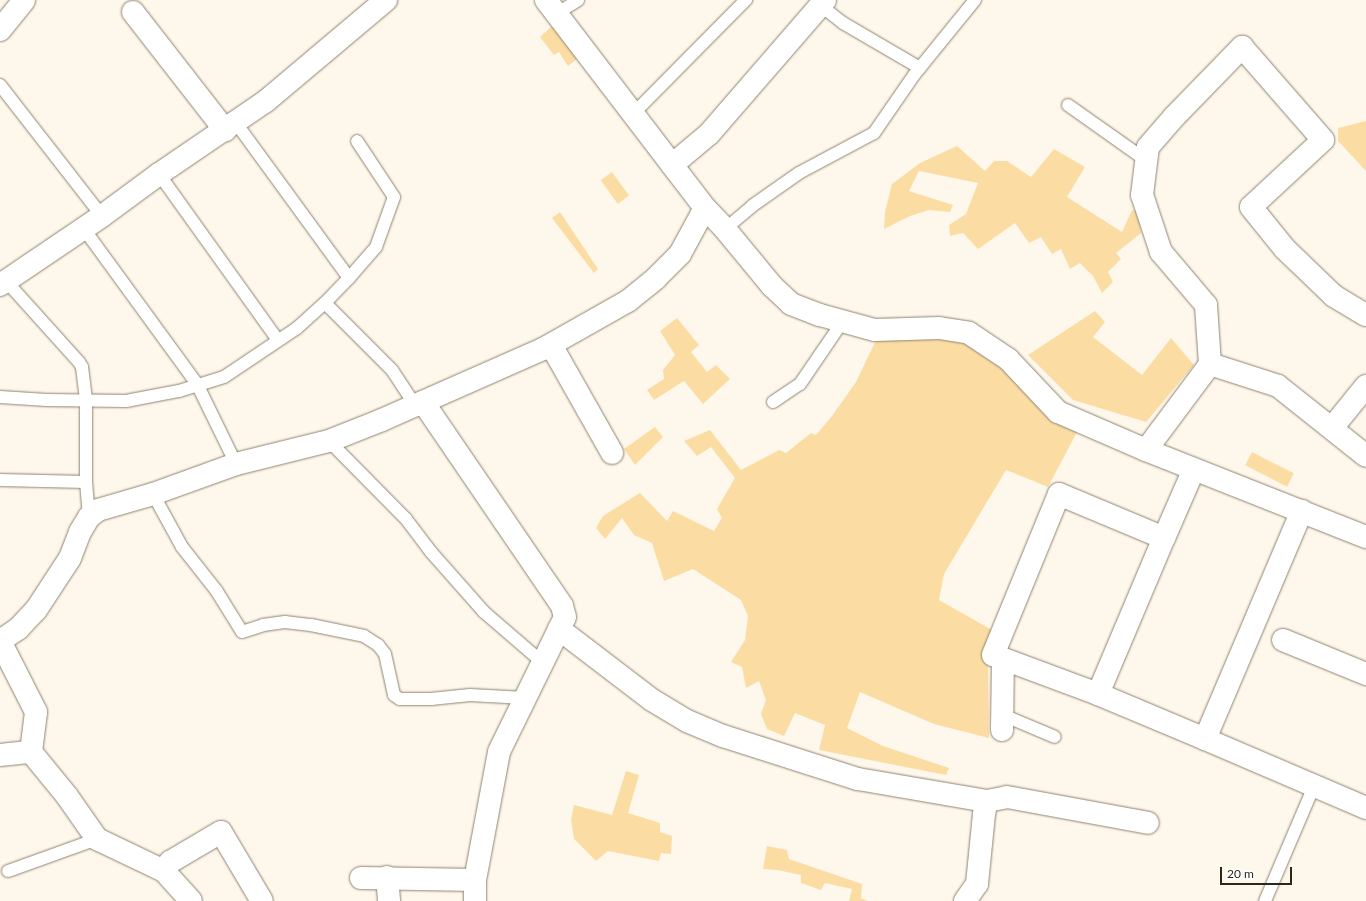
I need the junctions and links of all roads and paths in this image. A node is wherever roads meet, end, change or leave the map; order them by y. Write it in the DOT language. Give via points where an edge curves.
graph roads {
  1 [pos="24,0"];
  2 [pos="386,0"];
  3 [pos="578,0"];
  4 [pos="746,0"];
  5 [pos="975,0"];
  6 [pos="823,3"];
  7 [pos="551,7"];
  8 [pos="133,12"];
  9 [pos="0,30"];
  10 [pos="920,68"];
  11 [pos="0,85"];
  12 [pos="1068,105"];
  13 [pos="633,114"];
  14 [pos="230,126"];
  15 [pos="357,141"];
  16 [pos="1147,161"];
  17 [pos="672,165"];
  18 [pos="159,174"];
  19 [pos="705,208"];
  20 [pos="102,216"];
  21 [pos="84,229"];
  22 [pos="725,229"];
  23 [pos="349,278"];
  24 [pos="3,283"];
  25 [pos="325,303"];
  26 [pos="1366,315"];
  27 [pos="843,321"];
  28 [pos="278,340"];
  29 [pos="551,345"];
  30 [pos="1210,364"];
  31 [pos="197,384"];
  32 [pos="1366,386"];
  33 [pos="0,397"];
  34 [pos="86,401"];
  35 [pos="773,402"];
  36 [pos="419,404"];
  37 [pos="1332,428"];
  38 [pos="328,441"];
  39 [pos="1146,450"];
  40 [pos="612,453"];
  41 [pos="1366,456"];
  42 [pos="236,464"];
  43 [pos="1194,469"];
  44 [pos="0,480"];
  45 [pos="86,482"];
  46 [pos="153,494"];
  47 [pos="1302,511"];
  48 [pos="89,517"];
  49 [pos="1366,537"];
  50 [pos="1164,538"];
  51 [pos="559,629"];
  52 [pos="1283,640"];
  53 [pos="0,641"];
  54 [pos="1003,658"];
  55 [pos="542,662"];
  56 [pos="1366,674"];
  57 [pos="1098,694"];
  58 [pos="525,698"];
  59 [pos="1002,722"];
  60 [pos="1055,737"];
  61 [pos="1205,739"];
  62 [pos="32,752"];
  63 [pos="0,755"];
  64 [pos="1314,786"];
  65 [pos="987,801"];
  66 [pos="1366,808"];
  67 [pos="1148,823"];
  68 [pos="97,839"];
  69 [pos="8,870"];
  70 [pos="164,871"];
  71 [pos="386,877"];
  72 [pos="362,878"];
  73 [pos="475,890"];
  74 [pos="255,899"];
  75 [pos="191,901"];
  76 [pos="389,901"];
  77 [pos="965,901"];
  78 [pos="1265,901"];
  1 -- 9 [label="street"];
  2 -- 14 [label="street" via="266,101"];
  3 -- 7 [label="lane"];
  4 -- 13 [label="lane"];
  5 -- 10 [label="lane"];
  6 -- 10 [label="lane" via="843,23"];
  6 -- 17 [label="street" via="709,134"];
  7 -- 13 [label="street"];
  8 -- 14 [label="street"];
  10 -- 22 [label="lane" via="874,133 798,173"];
  11 -- 20 [label="lane"];
  12 -- 16 [label="lane"];
  13 -- 17 [label="street"];
  14 -- 18 [label="street"];
  14 -- 23 [label="lane"];
  15 -- 23 [label="lane" via="394,197 376,247"];
  16 -- 26 [label="street" via="1148,147 1242,47 1323,140 1251,207 1285,249 1334,296"];
  16 -- 30 [label="street" via="1142,196 1161,252 1206,305"];
  17 -- 19 [label="street"];
  18 -- 20 [label="street"];
  18 -- 28 [label="lane"];
  19 -- 22 [label="street"];
  19 -- 29 [label="street" via="680,254 656,278 628,301"];
  20 -- 21 [label="street"];
  21 -- 24 [label="street"];
  21 -- 31 [label="lane"];
  22 -- 27 [label="street" via="772,286 791,304"];
  23 -- 25 [label="lane"];
  24 -- 34 [label="lane" via="80,362"];
  25 -- 28 [label="lane" via="297,328"];
  25 -- 36 [label="lane" via="392,370"];
  27 -- 35 [label="lane" via="800,384"];
  27 -- 39 [label="street" via="875,330 939,328 969,333 1008,359 1058,412"];
  28 -- 31 [label="lane" via="224,377"];
  29 -- 36 [label="street"];
  29 -- 40 [label="street"];
  30 -- 37 [label="street" via="1278,386"];
  30 -- 39 [label="street"];
  31 -- 34 [label="lane" via="179,391 126,400"];
  31 -- 42 [label="lane"];
  32 -- 37 [label="street"];
  33 -- 34 [label="lane"];
  34 -- 45 [label="lane"];
  36 -- 38 [label="street"];
  36 -- 51 [label="street" via="562,606 565,617"];
  37 -- 41 [label="street"];
  38 -- 42 [label="street"];
  38 -- 55 [label="lane" via="406,519 431,552 484,612"];
  39 -- 43 [label="street"];
  42 -- 46 [label="street"];
  43 -- 47 [label="street"];
  43 -- 50 [label="street"];
  44 -- 45 [label="lane"];
  45 -- 48 [label="lane"];
  46 -- 48 [label="street" via="98,510"];
  46 -- 58 [label="lane" via="182,547 216,590 242,632 263,625 285,622 364,636 386,654 394,695 400,699 470,695"];
  47 -- 49 [label="street"];
  47 -- 61 [label="street"];
  48 -- 53 [label="street" via="70,558 36,610 18,629"];
  50 -- 54 [label="street" via="1059,494 993,655"];
  50 -- 57 [label="street"];
  51 -- 55 [label="street"];
  51 -- 65 [label="street" via="652,700 687,721 723,736 858,779"];
  52 -- 56 [label="street"];
  53 -- 62 [label="street" via="36,712"];
  54 -- 57 [label="street"];
  54 -- 59 [label="street"];
  55 -- 58 [label="street"];
  57 -- 61 [label="street"];
  58 -- 73 [label="street" via="499,752"];
  59 -- 60 [label="lane"];
  61 -- 64 [label="street"];
  62 -- 63 [label="street"];
  62 -- 68 [label="street"];
  64 -- 66 [label="street"];
  64 -- 78 [label="lane"];
  65 -- 67 [label="street" via="1007,797"];
  65 -- 77 [label="street" via="977,884"];
  68 -- 69 [label="lane"];
  68 -- 70 [label="street"];
  70 -- 74 [label="street" via="170,862 221,832"];
  70 -- 75 [label="street"];
  71 -- 72 [label="street"];
  71 -- 73 [label="street"];
  71 -- 76 [label="street"];
}
